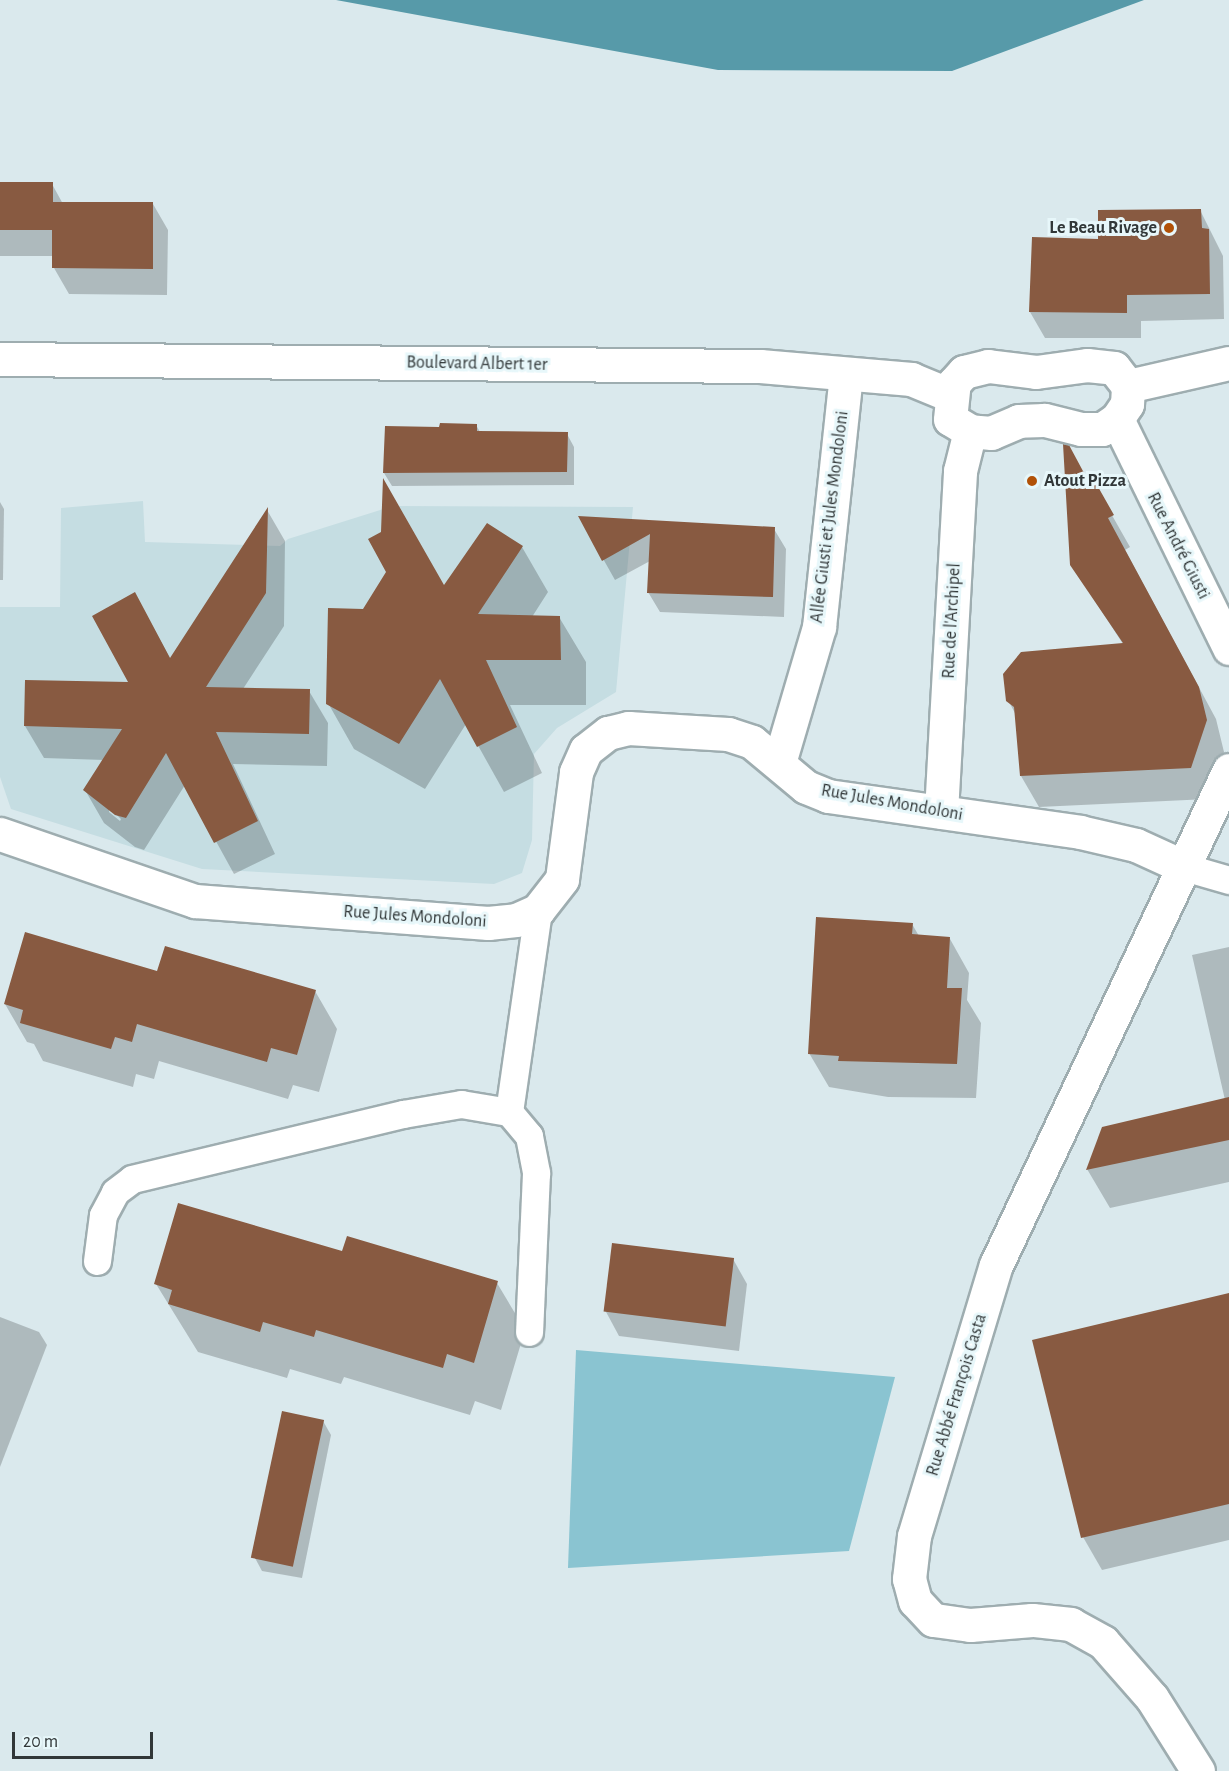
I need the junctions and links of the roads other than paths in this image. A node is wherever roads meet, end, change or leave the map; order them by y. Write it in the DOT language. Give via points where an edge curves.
graph roads {
  1 [pos="0,359"];
  2 [pos="1229,363"];
  3 [pos="846,374"];
  4 [pos="1128,386"];
  5 [pos="951,395"];
  6 [pos="1117,419"];
  7 [pos="970,431"];
  8 [pos="1229,648"];
  9 [pos="779,763"];
  10 [pos="1229,770"];
  11 [pos="941,812"];
  12 [pos="0,834"];
  13 [pos="1184,867"];
  14 [pos="1229,880"];
  15 [pos="538,910"];
  16 [pos="509,1112"];
  17 [pos="97,1261"];
  18 [pos="529,1332"];
  19 [pos="1198,1771"];
  1 -- 3 [label="street, Boulevard Albert 1er" via="760,366"];
  2 -- 4 [label="street"];
  3 -- 5 [label="street, Boulevard Albert 1er" via="911,379"];
  3 -- 9 [label="street, Allée Giusti et Jules Mondoloni" via="819,627"];
  4 -- 5 [label="street" via="1114,368 1087,365 1036,372 988,366 964,372 954,383"];
  4 -- 6 [label="street" via="1127,404"];
  5 -- 7 [label="street" via="950,418"];
  6 -- 7 [label="street" via="1102,429 1081,429 1044,420 1019,421 991,433"];
  6 -- 8 [label="street, Rue André Giusti"];
  7 -- 11 [label="street, Rue de l'Archipel" via="960,471"];
  9 -- 11 [label="street, Rue Jules Mondoloni" via="806,787 828,796"];
  9 -- 15 [label="street, Rue Jules Mondoloni" via="752,742 728,734 628,728 608,733 586,750 576,772 562,879"];
  10 -- 13 [label="street"];
  11 -- 13 [label="street, Rue Jules Mondoloni" via="1080,832 1136,845"];
  12 -- 15 [label="street, Rue Jules Mondoloni" via="195,901 488,923 516,920"];
  13 -- 14 [label="lane"];
  13 -- 19 [label="street, Rue Abbé François Casta" via="996,1265 914,1536 909,1579 915,1601 933,1620 970,1625 1032,1620 1071,1624 1103,1642 1152,1698"];
  15 -- 16 [label="lane"];
  16 -- 17 [label="lane" via="461,1104 403,1114 132,1179 115,1192 103,1215"];
  16 -- 18 [label="lane" via="529,1136 536,1173"];
}
